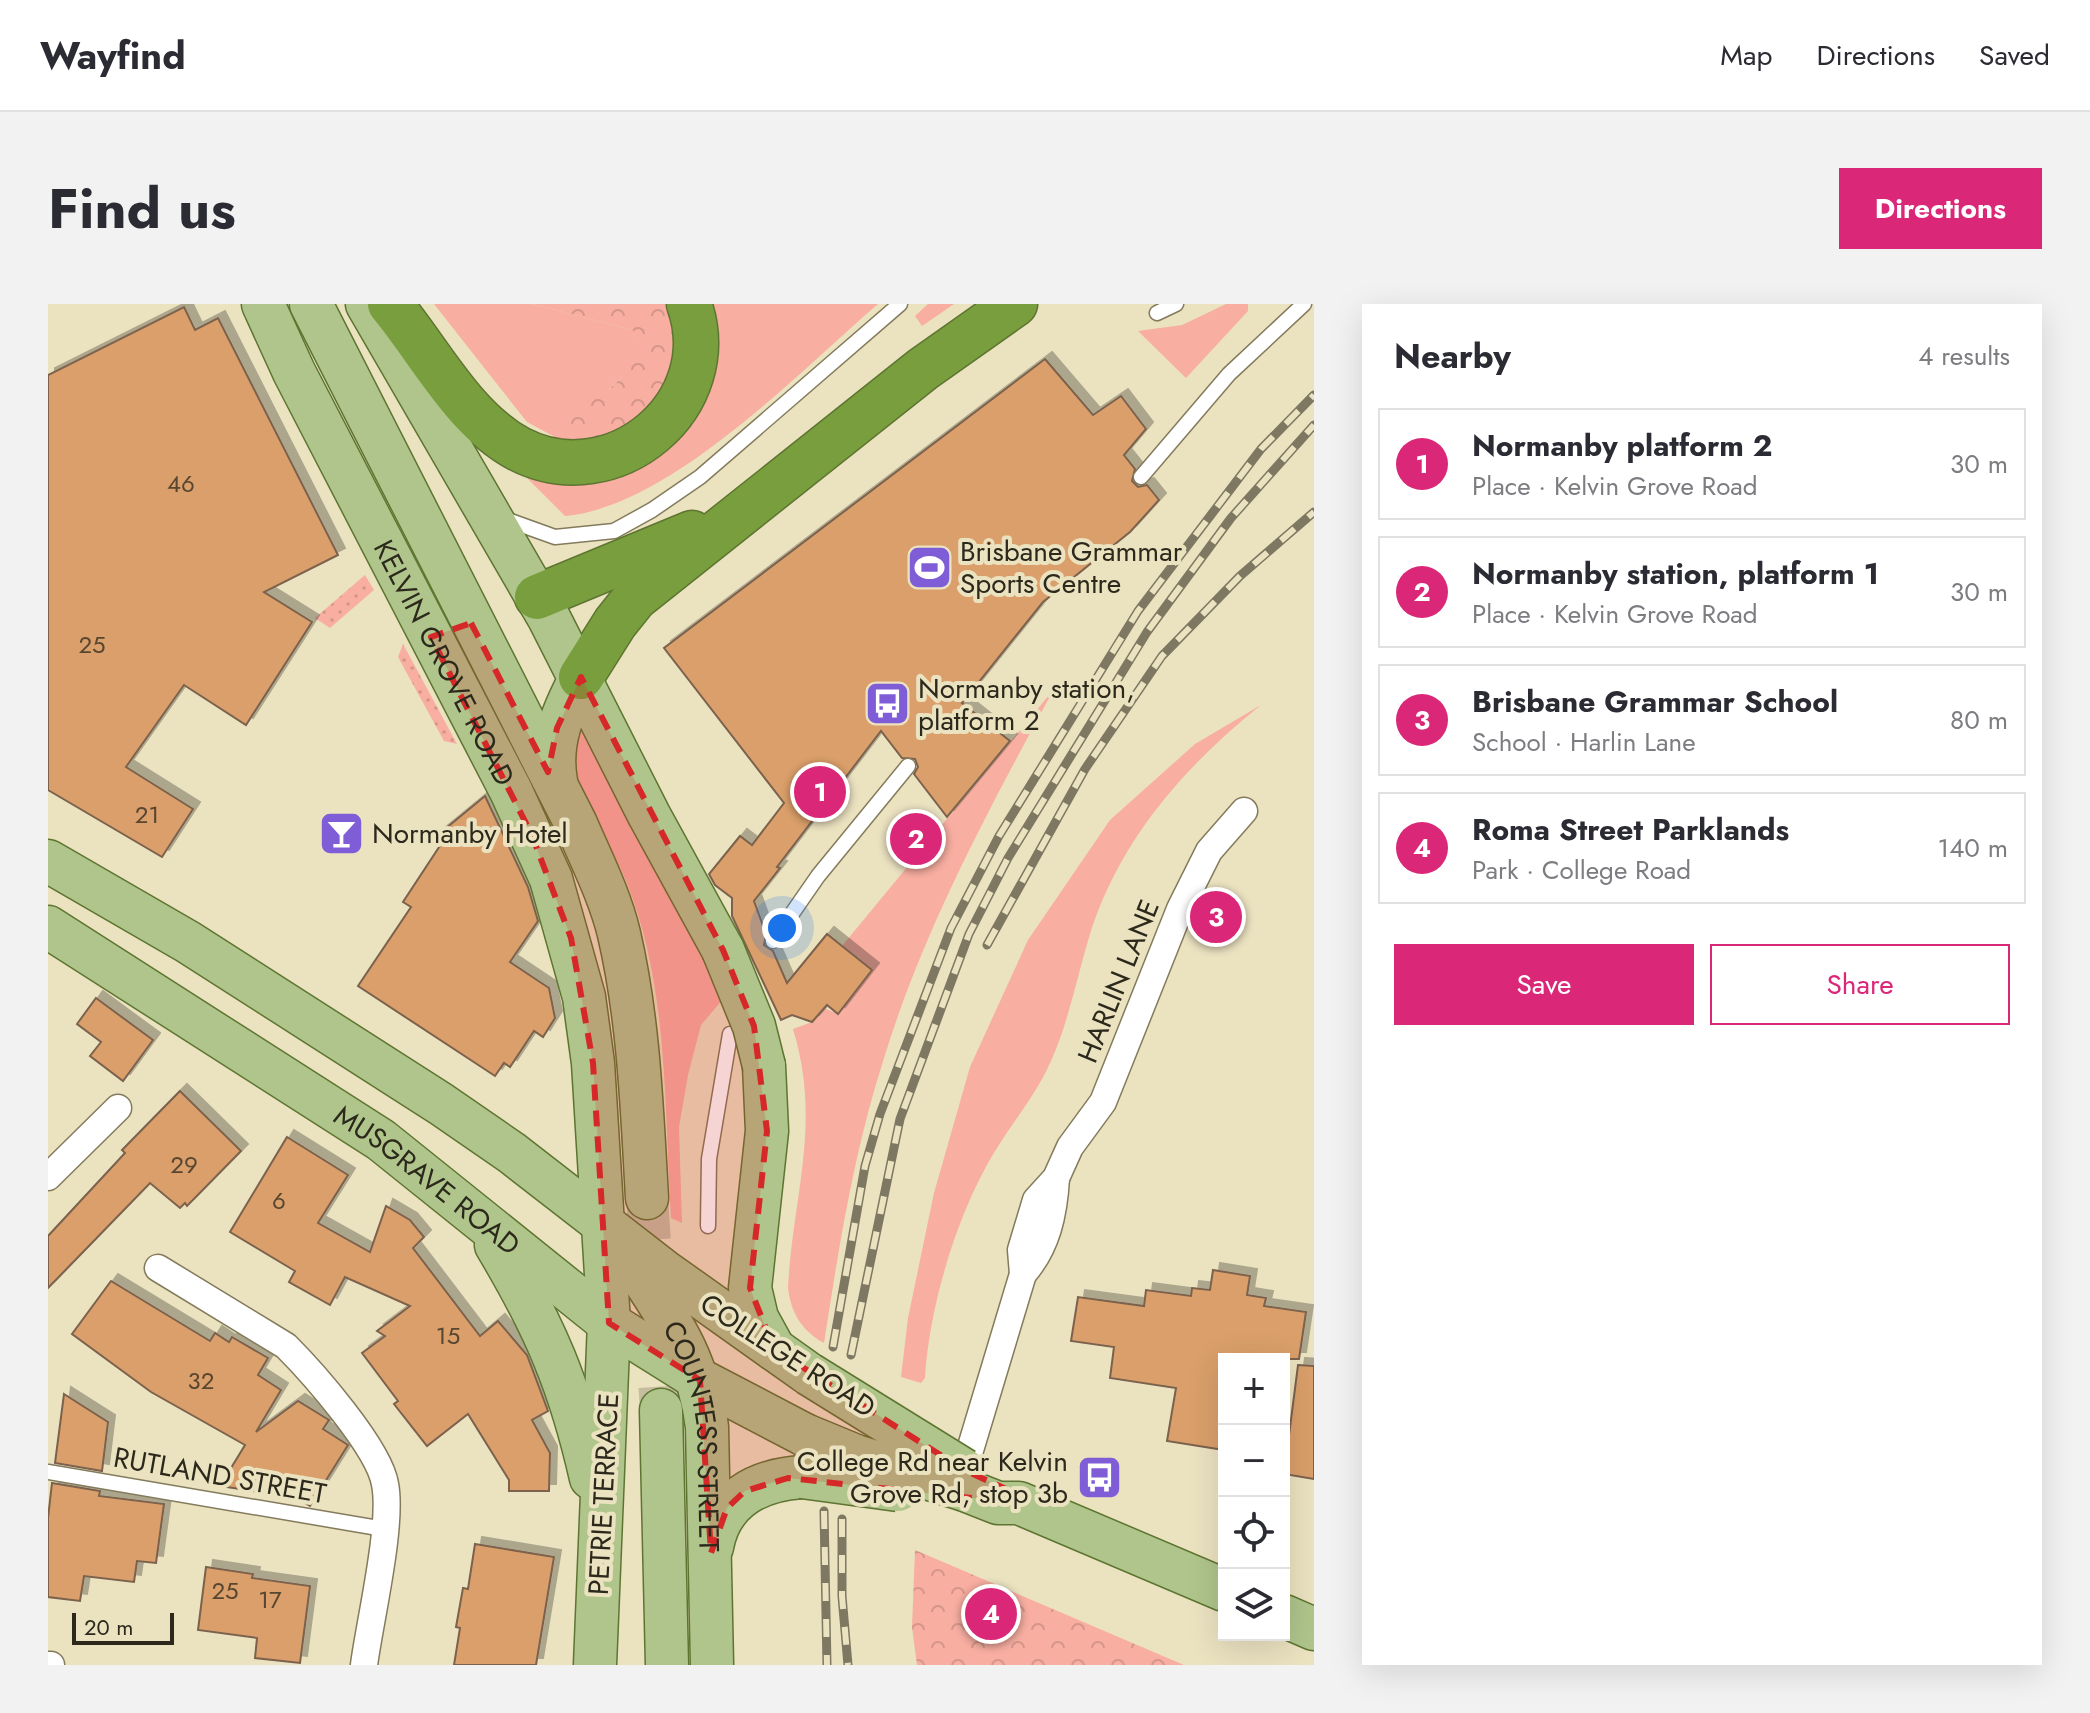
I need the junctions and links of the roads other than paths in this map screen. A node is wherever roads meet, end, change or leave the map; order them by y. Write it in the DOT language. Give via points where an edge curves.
graph roads {
  1 [pos="263,304"];
  2 [pos="311,304"];
  3 [pos="367,304"];
  4 [pos="390,304"];
  5 [pos="689,304"];
  6 [pos="900,304"];
  7 [pos="1015,304"];
  8 [pos="1176,304"];
  9 [pos="1304,304"];
  10 [pos="1157,313"];
  11 [pos="1141,477"];
  12 [pos="487,512"];
  13 [pos="742,512"];
  14 [pos="537,597"];
  15 [pos="471,623"];
  16 [pos="431,637"];
  17 [pos="581,677"];
  18 [pos="908,766"];
  19 [pos="558,790"];
  20 [pos="1244,811"];
  21 [pos="48,861"];
  22 [pos="48,927"];
  23 [pos="773,941"];
  24 [pos="730,1034"];
  25 [pos="118,1108"];
  26 [pos="48,1177"];
  27 [pos="647,1198"];
  28 [pos="481,1221"];
  29 [pos="607,1226"];
  30 [pos="708,1226"];
  31 [pos="158,1268"];
  32 [pos="609,1323"];
  33 [pos="774,1349"];
  34 [pos="700,1380"];
  35 [pos="661,1410"];
  36 [pos="805,1435"];
  37 [pos="48,1472"];
  38 [pos="982,1493"];
  39 [pos="600,1523"];
  40 [pos="384,1529"];
  41 [pos="711,1553"];
  42 [pos="1218,1588"];
  43 [pos="1290,1619"];
  44 [pos="1314,1629"];
  45 [pos="364,1665"];
  46 [pos="595,1665"];
  47 [pos="667,1665"];
  48 [pos="712,1665"];
  1 -- 16 [label="main road, KELVIN GROVE ROAD"];
  2 -- 15 [label="main road, KELVIN GROVE ROAD"];
  3 -- 12 [label="main road"];
  4 -- 5 [label="highway" via="487,426 540,457 585,461 608,458 650,438 681,404 696,360"];
  6 -- 12 [label="lane" via="700,477 614,531 555,537"];
  7 -- 13 [label="highway" via="923,369"];
  8 -- 10 [label="lane"];
  9 -- 11 [label="lane" via="1229,374"];
  12 -- 14 [label="main road"];
  13 -- 14 [label="highway"];
  13 -- 17 [label="highway" via="635,598"];
  14 -- 15 [label="main road"];
  14 -- 17 [label="main road"];
  15 -- 16 [label="main road"];
  15 -- 19 [label="main road, KELVIN GROVE ROAD"];
  16 -- 29 [label="main road, KELVIN GROVE ROAD" via="524,819 571,938 593,1063"];
  17 -- 19 [label="main road" via="557,728"];
  17 -- 33 [label="main road, bridge" via="723,950 754,1026 764,1066 767,1131 750,1288 757,1318"];
  18 -- 23 [label="lane" via="818,876"];
  19 -- 27 [label="main road, KELVIN GROVE ROAD" via="618,931 640,1079"];
  20 -- 38 [label="street, HARLIN LANE" via="1209,851 1151,979 1114,1081 1056,1178 1040,1255 1023,1274"];
  21 -- 29 [label="main road" via="188,942 441,1104"];
  22 -- 28 [label="main road, MUSGRAVE ROAD" via="370,1133"];
  24 -- 30 [label="lane" via="709,1159"];
  25 -- 26 [label="street"];
  28 -- 32 [label="main road, MUSGRAVE ROAD"];
  28 -- 39 [label="main road" via="528,1298 566,1381"];
  29 -- 32 [label="main road, KELVIN GROVE ROAD"];
  29 -- 33 [label="main road, COLLEGE ROAD"];
  29 -- 34 [label="main road, COUNTESS STREET" via="690,1354"];
  31 -- 40 [label="street" via="259,1327 304,1364 377,1459 386,1485"];
  32 -- 34 [label="main road, MUSGRAVE ROAD"];
  32 -- 39 [label="main road, PETRIE TERRACE"];
  33 -- 38 [label="main road, COLLEGE ROAD, bridge"];
  34 -- 36 [label="main road, MUSGRAVE ROAD"];
  34 -- 41 [label="main road, COUNTESS STREET" via="707,1427"];
  35 -- 47 [label="main road, COUNTESS STREET"];
  36 -- 38 [label="main road, COLLEGE ROAD, bridge" via="856,1456"];
  37 -- 40 [label="lane, RUTLAND STREET"];
  38 -- 41 [label="main road, bridge" via="802,1477 768,1482 745,1491 727,1508 715,1529"];
  38 -- 42 [label="main road, COLLEGE ROAD"];
  39 -- 46 [label="main road, PETRIE TERRACE"];
  40 -- 45 [label="street"];
  41 -- 48 [label="main road, COUNTESS STREET"];
  43 -- 44 [label="main road"];
}
